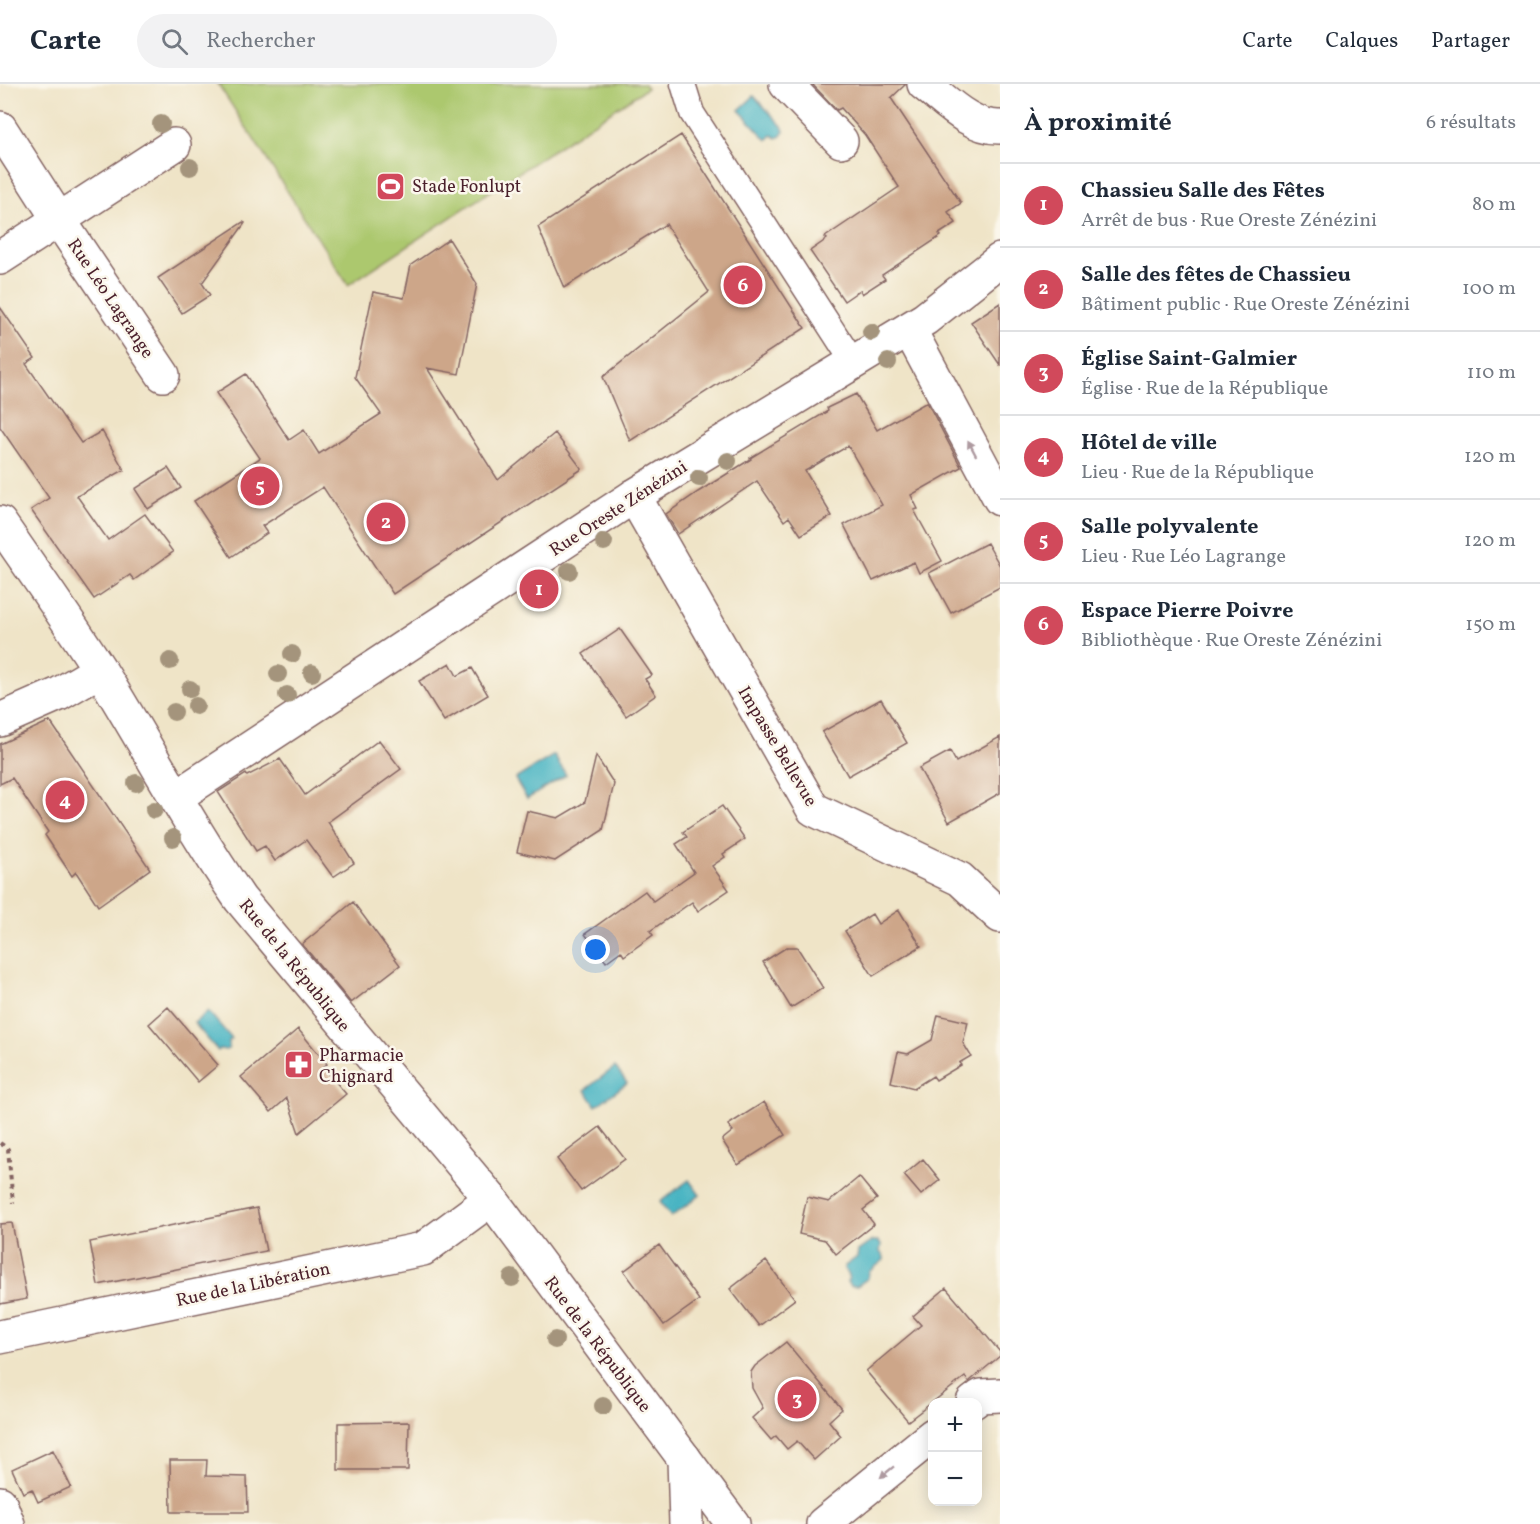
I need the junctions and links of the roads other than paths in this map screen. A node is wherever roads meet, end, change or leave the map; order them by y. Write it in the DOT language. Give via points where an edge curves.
graph roads {
  1 [pos="683,84"];
  2 [pos="786,84"];
  3 [pos="924,84"];
  4 [pos="1000,127"];
  5 [pos="0,128"];
  6 [pos="841,141"];
  7 [pos="174,145"];
  8 [pos="59,220"];
  9 [pos="0,258"];
  10 [pos="1000,260"];
  11 [pos="909,328"];
  12 [pos="853,362"];
  13 [pos="163,375"];
  14 [pos="634,496"];
  15 [pos="1000,499"];
  16 [pos="0,523"];
  17 [pos="100,670"];
  18 [pos="0,720"];
  19 [pos="176,797"];
  20 [pos="1000,916"];
  21 [pos="491,1199"];
  22 [pos="0,1337"];
  23 [pos="1000,1395"];
  24 [pos="978,1398"];
  25 [pos="928,1439"];
  26 [pos="684,1458"];
  27 [pos="0,1503"];
  28 [pos="8,1524"];
  29 [pos="686,1524"];
  30 [pos="733,1524"];
  31 [pos="823,1524"];
  1 -- 12 [label="street" via="692,113"];
  2 -- 6 [label="street"];
  3 -- 4 [label="street" via="966,117"];
  5 -- 8 [label="street, Rue Léo Lagrange"];
  7 -- 8 [label="street, Rue Léo Lagrange"];
  8 -- 9 [label="street, Rue Léo Lagrange"];
  8 -- 13 [label="street, Rue Léo Lagrange"];
  10 -- 11 [label="street, Rue Oreste Zénézini"];
  11 -- 12 [label="street, Rue Oreste Zénézini"];
  15 -- 11 [label="street, one-way"];
  12 -- 14 [label="street, Rue Oreste Zénézini"];
  14 -- 19 [label="street, Rue Oreste Zénézini"];
  14 -- 20 [label="street, Impasse Bellevue" via="813,809 960,879"];
  16 -- 17 [label="street, Rue de la République"];
  17 -- 18 [label="street" via="59,694"];
  17 -- 19 [label="street, Rue de la République"];
  19 -- 21 [label="street, Rue de la République" via="240,899"];
  21 -- 22 [label="street, Rue de la Libération" via="423,1249"];
  21 -- 26 [label="street, Rue de la République"];
  23 -- 24 [label="street"];
  25 -- 31 [label="street, one-way"];
  26 -- 29 [label="street"];
  26 -- 30 [label="street, Rue de la République"];
  27 -- 28 [label="street"];
}
